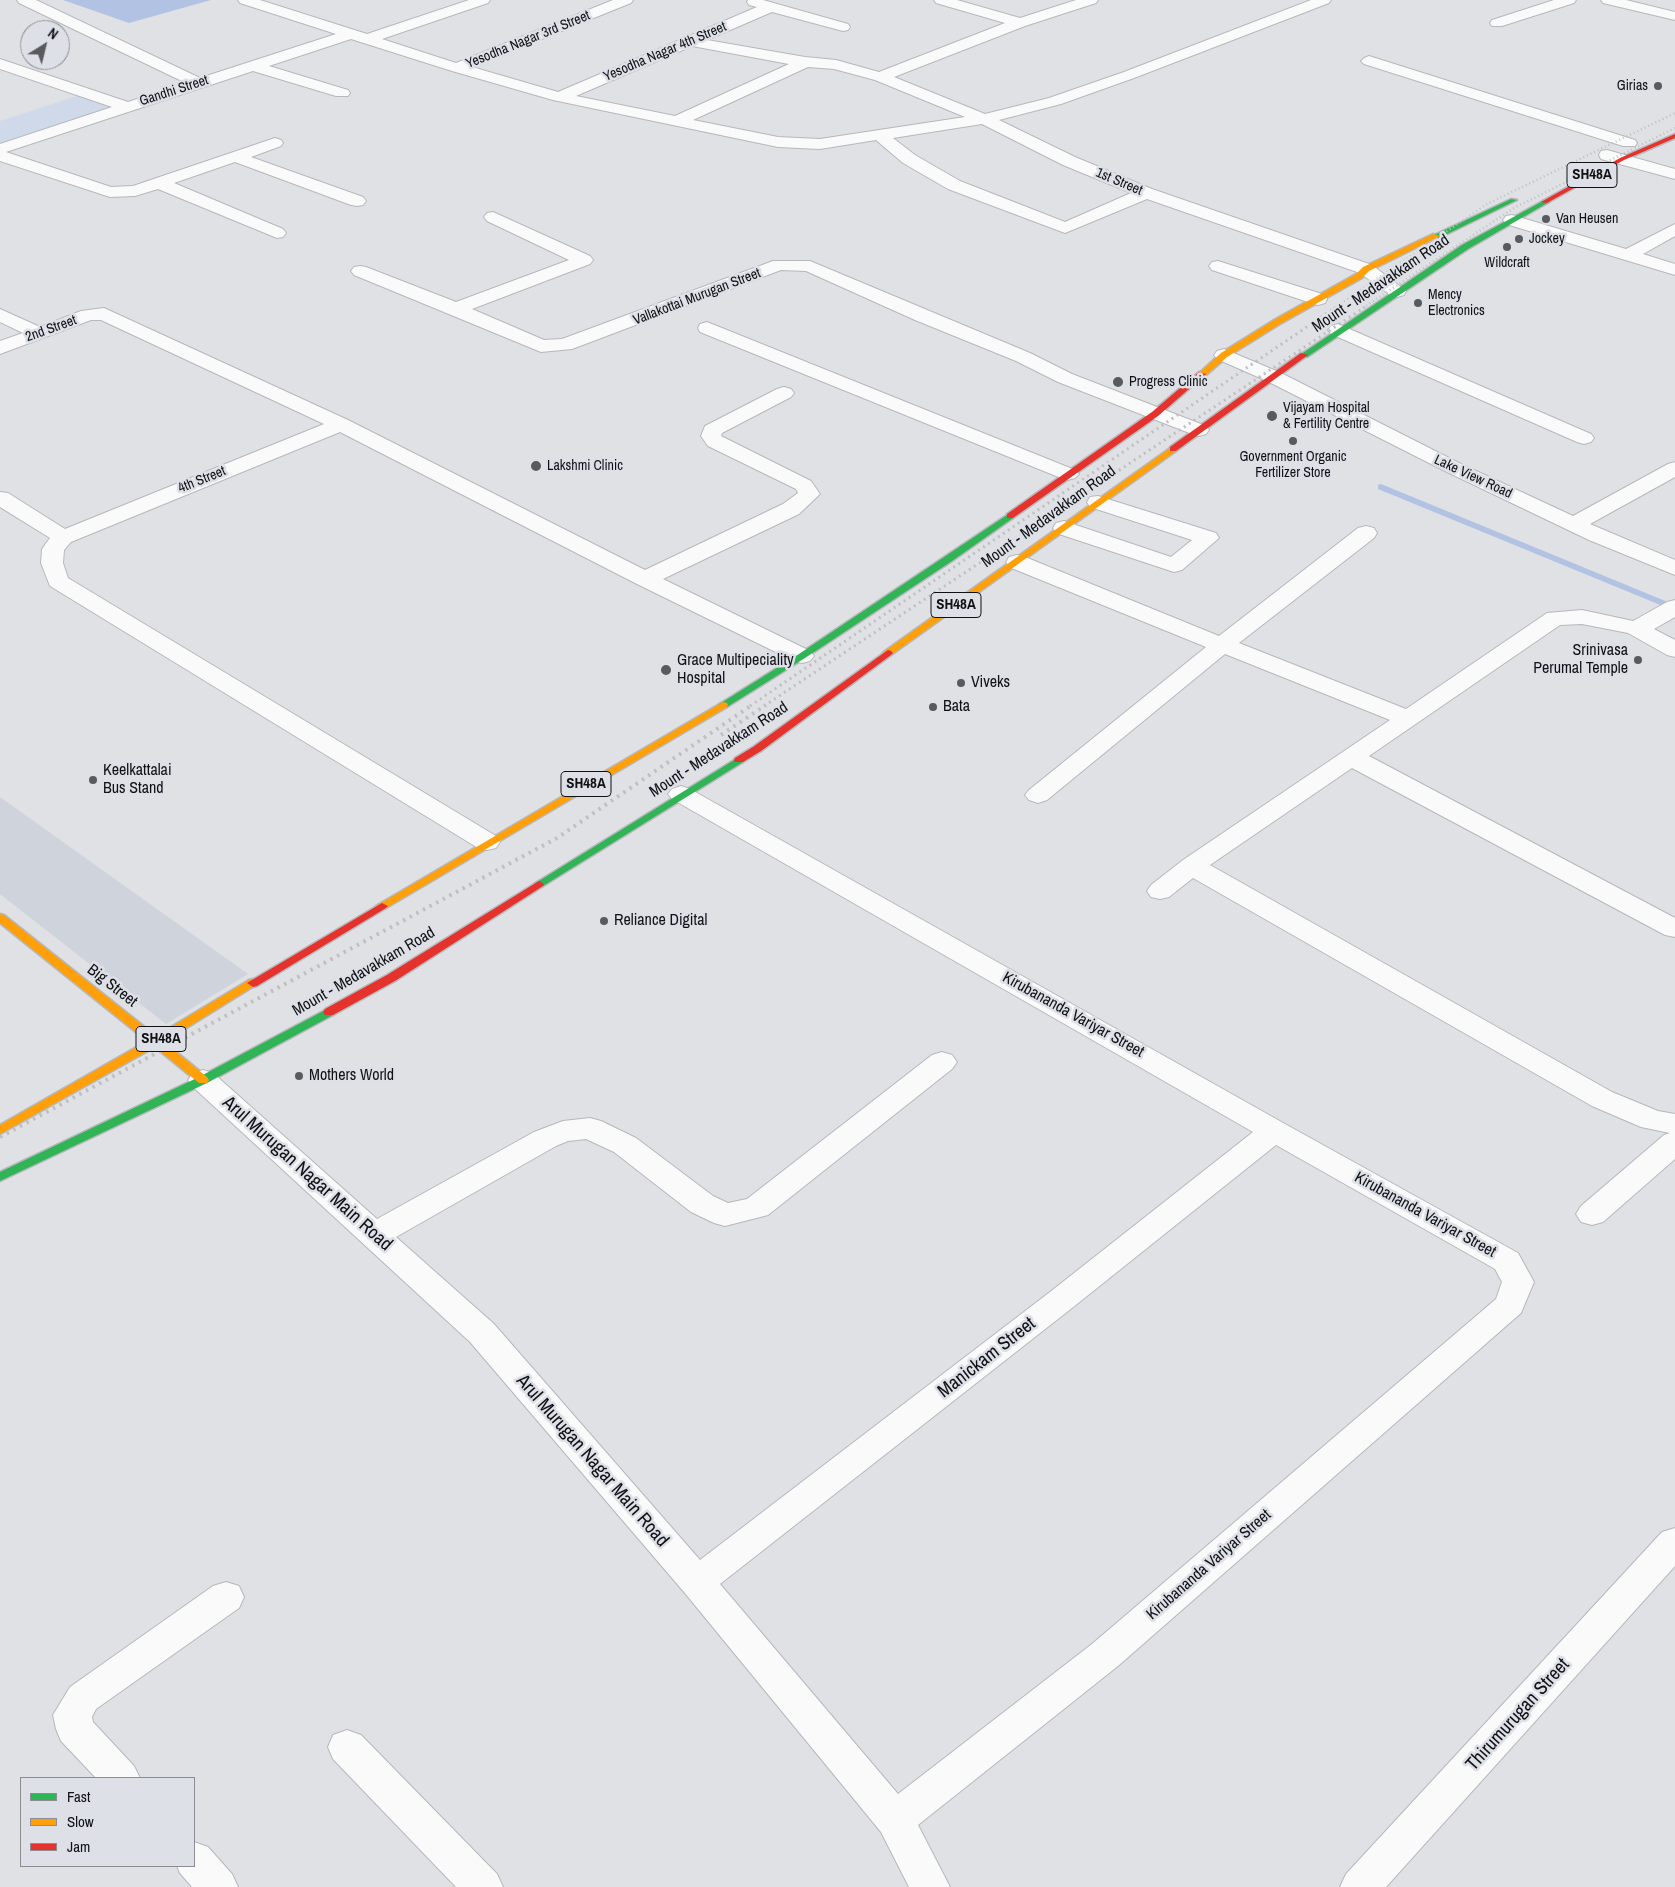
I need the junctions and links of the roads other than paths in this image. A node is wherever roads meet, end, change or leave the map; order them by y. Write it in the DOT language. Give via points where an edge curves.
graph roads {
  1 [pos="24,0"];
  2 [pos="246,0"];
  3 [pos="483,0"];
  4 [pos="626,0"];
  5 [pos="746,0"];
  6 [pos="941,0"];
  7 [pos="1091,0"];
  8 [pos="1324,0"];
  9 [pos="1569,0"];
  10 [pos="1608,0"];
  11 [pos="771,7"];
  12 [pos="1675,16"];
  13 [pos="1020,23"];
  14 [pos="1497,23"];
  15 [pos="842,27"];
  16 [pos="348,35"];
  17 [pos="365,40"];
  18 [pos="690,41"];
  19 [pos="1369,61"];
  20 [pos="805,62"];
  21 [pos="0,64"];
  22 [pos="253,66"];
  23 [pos="457,68"];
  24 [pos="880,77"];
  25 [pos="198,84"];
  26 [pos="342,93"];
  27 [pos="559,97"];
  28 [pos="127,107"];
  29 [pos="984,119"];
  30 [pos="677,121"];
  31 [pos="878,134"];
  32 [pos="1675,136"];
  33 [pos="275,143"];
  34 [pos="0,149"];
  35 [pos="1618,151"];
  36 [pos="0,156"];
  37 [pos="236,157"];
  38 [pos="1675,174"];
  39 [pos="161,183"];
  40 [pos="1146,194"];
  41 [pos="1522,196"];
  42 [pos="357,201"];
  43 [pos="493,217"];
  44 [pos="1512,220"];
  45 [pos="1675,229"];
  46 [pos="277,233"];
  47 [pos="1628,256"];
  48 [pos="1218,266"];
  49 [pos="1366,269"];
  50 [pos="1675,270"];
  51 [pos="360,271"];
  52 [pos="1397,291"];
  53 [pos="1318,299"];
  54 [pos="456,309"];
  55 [pos="0,315"];
  56 [pos="706,328"];
  57 [pos="1338,330"];
  58 [pos="38,333"];
  59 [pos="0,348"];
  60 [pos="1224,355"];
  61 [pos="1274,377"];
  62 [pos="784,393"];
  63 [pos="1155,414"];
  64 [pos="341,424"];
  65 [pos="1199,430"];
  66 [pos="1584,438"];
  67 [pos="1675,468"];
  68 [pos="1068,474"];
  69 [pos="0,498"];
  70 [pos="1098,502"];
  71 [pos="1574,524"];
  72 [pos="1064,528"];
  73 [pos="1366,533"];
  74 [pos="63,537"];
  75 [pos="1017,562"];
  76 [pos="1675,568"];
  77 [pos="645,579"];
  78 [pos="1675,607"];
  79 [pos="1643,625"];
  80 [pos="1222,645"];
  81 [pos="1675,650"];
  82 [pos="802,656"];
  83 [pos="1407,718"];
  84 [pos="1354,758"];
  85 [pos="681,794"];
  86 [pos="1038,795"];
  87 [pos="487,842"];
  88 [pos="1192,866"];
  89 [pos="1160,891"];
  90 [pos="0,918"];
  91 [pos="1675,929"];
  92 [pos="157,1041"];
  93 [pos="942,1062"];
  94 [pos="203,1080"];
  95 [pos="1675,1124"];
  96 [pos="0,1130"];
  97 [pos="1274,1131"];
  98 [pos="1675,1142"];
  99 [pos="0,1177"];
  100 [pos="1592,1214"];
  101 [pos="374,1234"];
  102 [pos="1675,1542"];
  103 [pos="697,1582"];
  104 [pos="226,1597"];
  105 [pos="347,1747"];
  106 [pos="119,1777"];
  107 [pos="896,1820"];
  108 [pos="195,1861"];
  109 [pos="218,1887"];
  110 [pos="483,1887"];
  111 [pos="930,1887"];
  112 [pos="1360,1887"];
  1 -- 25 [label="street"];
  2 -- 16 [label="street"];
  3 -- 17 [label="street"];
  4 -- 23 [label="street, Yesodha Nagar 3rd Street"];
  5 -- 11 [label="street"];
  6 -- 13 [label="street"];
  7 -- 13 [label="street"];
  8 -- 29 [label="street" via="1129,75"];
  9 -- 14 [label="street"];
  10 -- 12 [label="street"];
  11 -- 15 [label="street"];
  11 -- 18 [label="street, Yesodha Nagar 4th Street"];
  13 -- 24 [label="street"];
  16 -- 17 [label="street"];
  16 -- 22 [label="street, Gandhi Street"];
  17 -- 23 [label="street"];
  18 -- 20 [label="street, 1st Street"];
  18 -- 27 [label="street, Yesodha Nagar 4th Street"];
  19 -- 35 [label="street"];
  20 -- 24 [label="street, 1st Street" via="836,65"];
  20 -- 30 [label="street"];
  21 -- 28 [label="street"];
  22 -- 25 [label="street, Gandhi Street"];
  22 -- 26 [label="street"];
  23 -- 27 [label="street"];
  24 -- 29 [label="street, 1st Street"];
  25 -- 28 [label="street, Gandhi Street"];
  27 -- 30 [label="street"];
  28 -- 34 [label="street, Gandhi Street"];
  29 -- 31 [label="street"];
  29 -- 40 [label="street, 1st Street"];
  30 -- 31 [label="street" via="778,142 820,144"];
  31 -- 40 [label="street" via="909,159 954,186 1065,228"];
  32 -- 35 [label="main road, Mount - Medavakkam Road / SH48A"];
  33 -- 37 [label="street"];
  35 -- 38 [label="street"];
  35 -- 44 [label="main road, Mount - Medavakkam Road / SH48A"];
  36 -- 39 [label="street" via="110,192 135,191"];
  37 -- 39 [label="street"];
  37 -- 42 [label="street"];
  39 -- 46 [label="street"];
  40 -- 49 [label="street, 1st Street"];
  41 -- 49 [label="main road, Mount - Medavakkam Road / SH48A"];
  43 -- 54 [label="street" via="584,260"];
  44 -- 47 [label="street"];
  44 -- 52 [label="main road, Mount - Medavakkam Road / SH48A"];
  45 -- 47 [label="street"];
  47 -- 50 [label="street"];
  48 -- 53 [label="street"];
  49 -- 52 [label="street, 1st Street"];
  49 -- 53 [label="main road, Mount - Medavakkam Road / SH48A"];
  51 -- 54 [label="street, Vallakottai Murugan Street"];
  52 -- 57 [label="main road, Mount - Medavakkam Road / SH48A"];
  53 -- 60 [label="main road, Mount - Medavakkam Road / SH48A"];
  54 -- 63 [label="street, Vallakottai Murugan Street" via="542,346 565,345 779,265 810,266"];
  55 -- 58 [label="street"];
  56 -- 68 [label="street"];
  57 -- 61 [label="main road, Mount - Medavakkam Road / SH48A"];
  57 -- 66 [label="street"];
  58 -- 59 [label="street, 2nd Street"];
  58 -- 64 [label="street, 2nd Street" via="88,316 104,314"];
  60 -- 61 [label="street, Lake View Road"];
  60 -- 63 [label="main road, Mount - Medavakkam Road / SH48A"];
  61 -- 65 [label="main road, Mount - Medavakkam Road / SH48A"];
  61 -- 71 [label="street, Lake View Road" via="1398,441"];
  62 -- 77 [label="street" via="712,430 711,436 715,442 804,485 810,494 791,509"];
  63 -- 65 [label="street, Vallakottai Murugan Street"];
  63 -- 68 [label="main road, Mount - Medavakkam Road / SH48A"];
  64 -- 74 [label="street, 4th Street"];
  64 -- 77 [label="street"];
  65 -- 70 [label="main road, Mount - Medavakkam Road / SH48A"];
  67 -- 71 [label="street"];
  68 -- 82 [label="main road, Mount - Medavakkam Road / SH48A" via="949,559"];
  69 -- 74 [label="street"];
  70 -- 72 [label="main road, Mount - Medavakkam Road / SH48A"];
  70 -- 72 [label="street" via="1208,538 1174,565"];
  71 -- 76 [label="street, Lake View Road"];
  72 -- 75 [label="main road, Mount - Medavakkam Road / SH48A"];
  73 -- 80 [label="street"];
  74 -- 87 [label="street" via="54,549 52,563 58,581"];
  75 -- 80 [label="street"];
  75 -- 85 [label="main road, Mount - Medavakkam Road / SH48A" via="757,749"];
  77 -- 82 [label="street"];
  78 -- 79 [label="street"];
  79 -- 81 [label="street"];
  79 -- 83 [label="street" via="1582,617 1556,618"];
  80 -- 83 [label="street"];
  80 -- 86 [label="street"];
  82 -- 87 [label="main road, Mount - Medavakkam Road / SH48A"];
  83 -- 84 [label="street"];
  84 -- 88 [label="street"];
  84 -- 91 [label="street"];
  85 -- 94 [label="main road, Mount - Medavakkam Road / SH48A" via="391,978"];
  85 -- 97 [label="street, Kirubananda Variyar Street"];
  87 -- 92 [label="main road, Mount - Medavakkam Road / SH48A"];
  88 -- 89 [label="street"];
  88 -- 95 [label="street" via="1602,1099 1652,1120"];
  90 -- 92 [label="main road, Big Street"];
  92 -- 94 [label="main road, Big Street"];
  92 -- 96 [label="main road, Mount - Medavakkam Road / SH48A"];
  93 -- 101 [label="street" via="757,1207 726,1215 702,1204 624,1145 590,1128 563,1132 545,1139"];
  94 -- 99 [label="main road, Mount - Medavakkam Road / SH48A"];
  94 -- 101 [label="street, Arul Murugan Nagar Main Road"];
  97 -- 103 [label="street, Manickam Street"];
  97 -- 107 [label="street, Kirubananda Variyar Street" via="1507,1261 1518,1282 1510,1305 1104,1655"];
  98 -- 100 [label="street"];
  101 -- 103 [label="street, Arul Murugan Nagar Main Road" via="482,1333"];
  102 -- 112 [label="street, Thirumurugan Street"];
  103 -- 107 [label="street, Arul Murugan Nagar Main Road"];
  104 -- 106 [label="street" via="83,1698 72,1715 75,1729"];
  105 -- 110 [label="street"];
  107 -- 111 [label="street, Arul Murugan Nagar Main Road"];
  108 -- 109 [label="street"];
}
